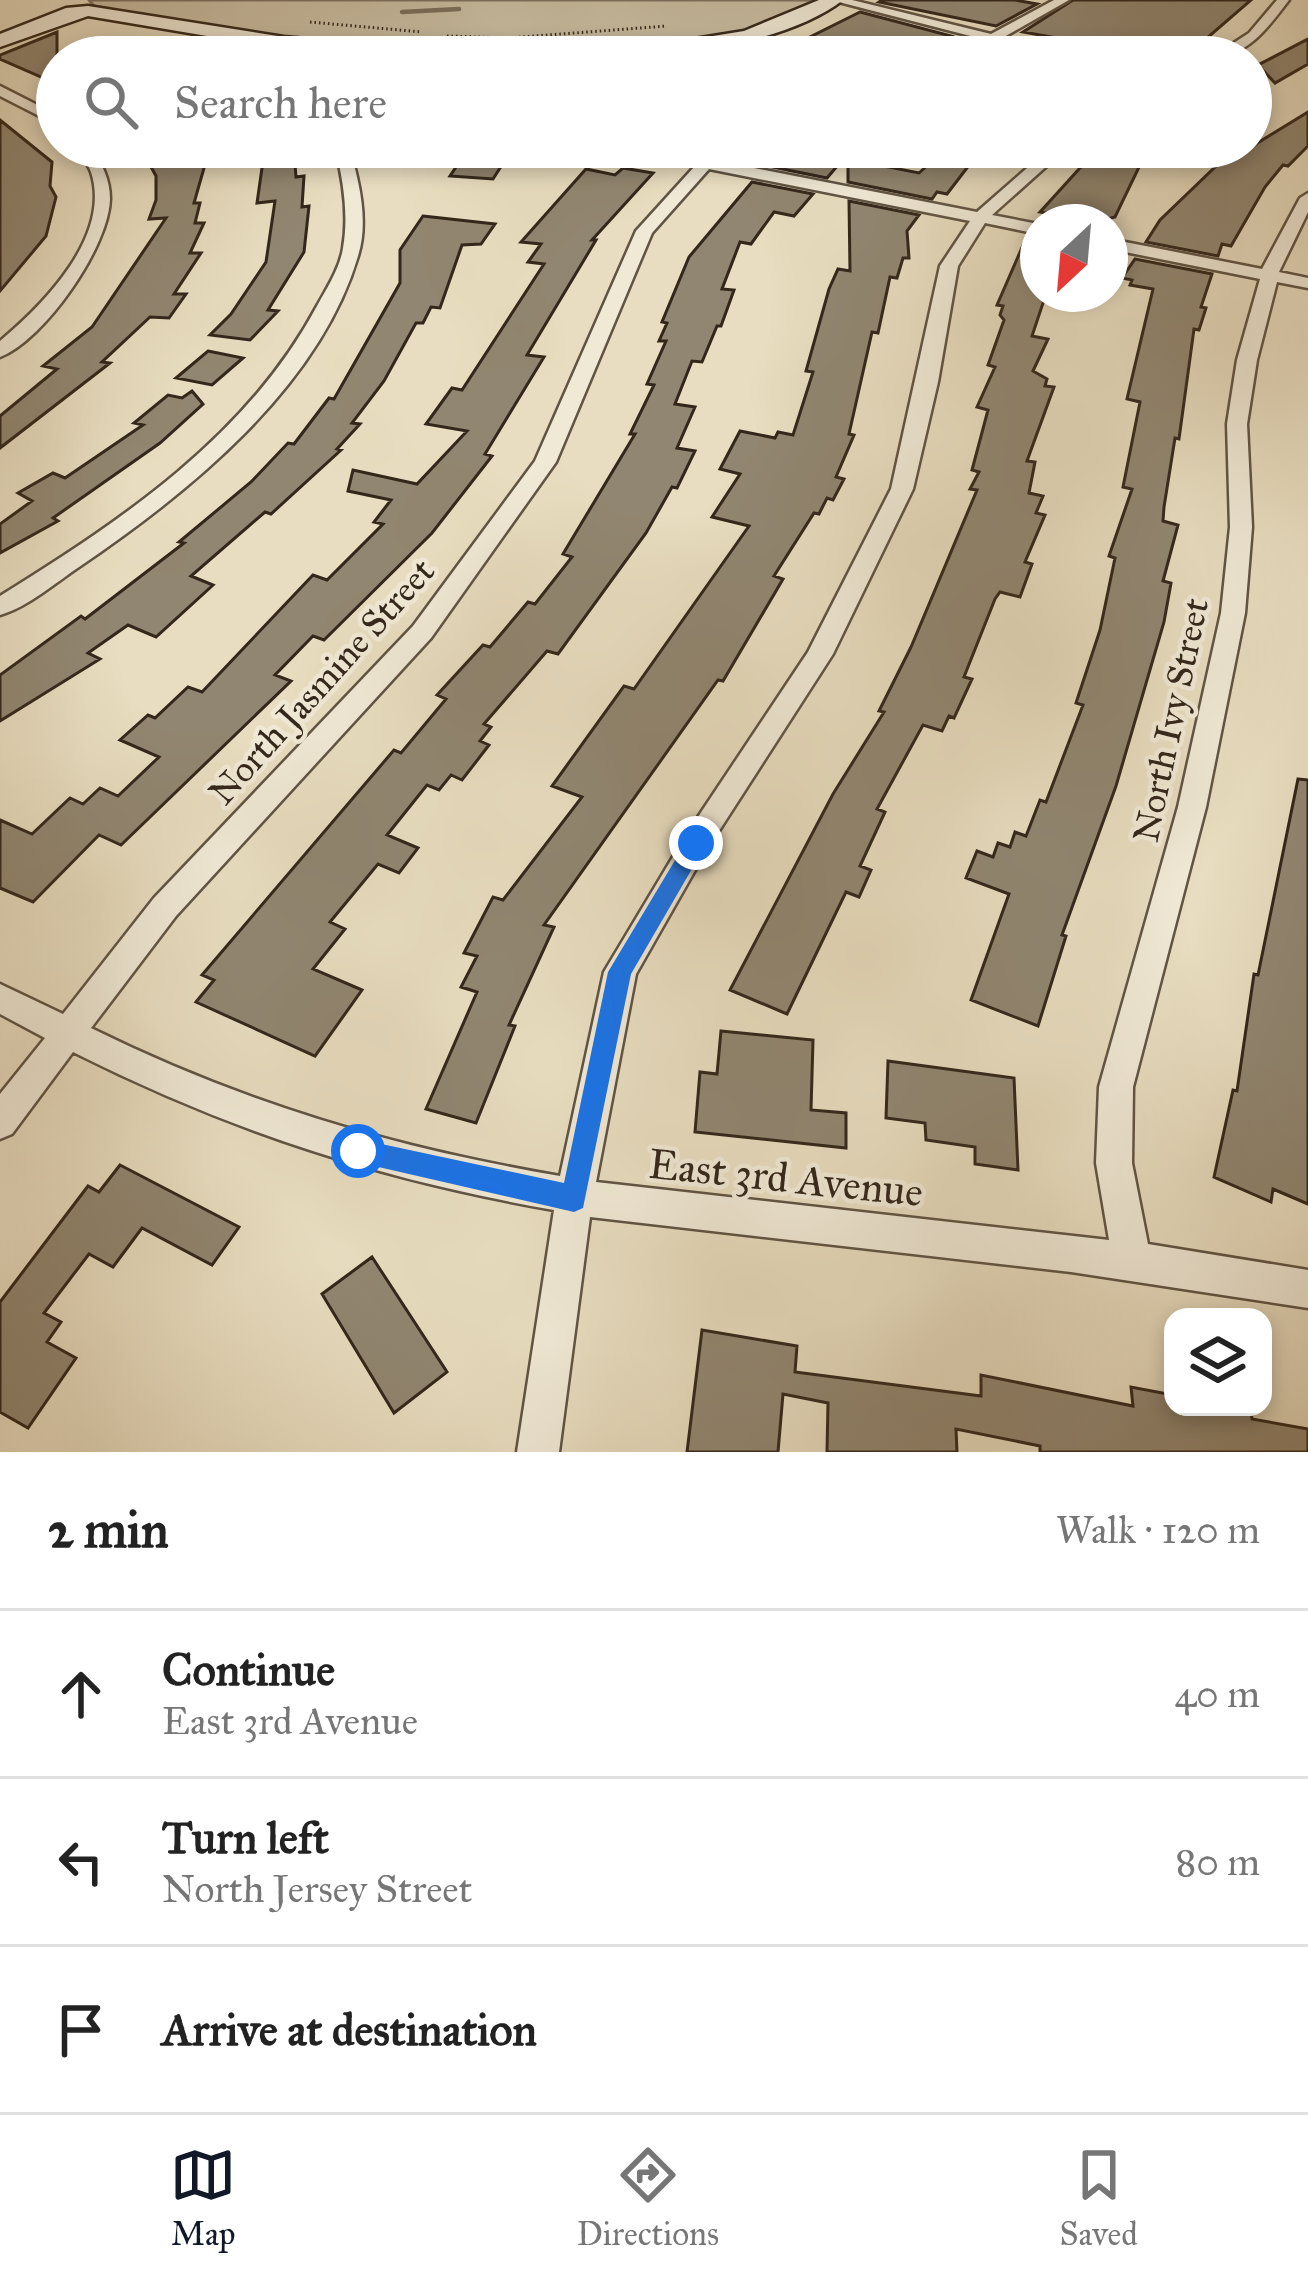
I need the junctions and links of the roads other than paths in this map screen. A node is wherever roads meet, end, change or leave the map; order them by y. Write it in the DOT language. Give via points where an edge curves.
graph roads {
  1 [pos="835,0"];
  2 [pos="1063,0"];
  3 [pos="1282,0"];
  4 [pos="242,36"];
  5 [pos="748,36"];
  6 [pos="984,36"];
  7 [pos="1001,36"];
  8 [pos="1253,36"];
  9 [pos="0,41"];
  10 [pos="0,90"];
  11 [pos="36,110"];
  12 [pos="95,168"];
  13 [pos="346,168"];
  14 [pos="701,168"];
  15 [pos="736,168"];
  16 [pos="1033,168"];
  17 [pos="1308,198"];
  18 [pos="980,218"];
  19 [pos="1020,226"];
  20 [pos="1128,248"];
  21 [pos="1268,275"];
  22 [pos="1308,283"];
  23 [pos="0,351"];
  24 [pos="0,607"];
  25 [pos="0,998"];
  26 [pos="68,1034"];
  27 [pos="0,1122"];
  28 [pos="574,1198"];
  29 [pos="1132,1261"];
  30 [pos="1308,1289"];
  31 [pos="538,1452"];
  1 -- 5 [label="street"];
  1 -- 6 [label="street"];
  2 -- 7 [label="street"];
  3 -- 8 [label="street"];
  4 -- 9 [label="street" via="72,12"];
  10 -- 11 [label="street"];
  12 -- 23 [label="street" via="103,220 72,275"];
  13 -- 24 [label="street" via="352,252 319,326 270,396 192,470"];
  14 -- 26 [label="street, North Jasmine Street" via="644,230 545,462 422,632 164,907"];
  15 -- 18 [label="street"];
  16 -- 18 [label="street"];
  17 -- 21 [label="street, North Ivy Street"];
  18 -- 19 [label="street"];
  18 -- 28 [label="street" via="949,266 902,490 820,654 620,972"];
  20 -- 21 [label="street"];
  21 -- 22 [label="street"];
  21 -- 29 [label="street, North Ivy Street" via="1237,424 1233,613 1192,807 1116,1088 1114,1163"];
  25 -- 26 [label="street, East 3rd Avenue"];
  26 -- 27 [label="street, North Jasmine Street"];
  26 -- 28 [label="street, East 3rd Avenue" via="239,1112 338,1145"];
  28 -- 29 [label="street, East 3rd Avenue"];
  28 -- 31 [label="street"];
  29 -- 30 [label="street, East 3rd Avenue"];
}
